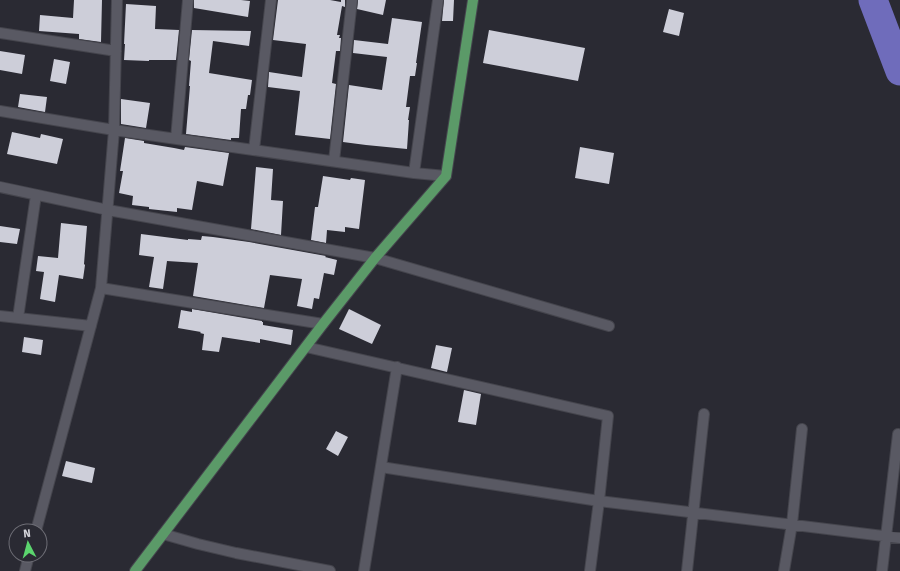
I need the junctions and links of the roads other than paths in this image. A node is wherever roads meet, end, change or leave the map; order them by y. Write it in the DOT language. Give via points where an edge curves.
graph roads {
  1 [pos="117,0"];
  2 [pos="188,0"];
  3 [pos="271,0"];
  4 [pos="352,0"];
  5 [pos="438,0"];
  6 [pos="473,0"];
  7 [pos="0,33"];
  8 [pos="116,51"];
  9 [pos="0,111"];
  10 [pos="114,130"];
  11 [pos="176,139"];
  12 [pos="254,150"];
  13 [pos="334,161"];
  14 [pos="414,173"];
  15 [pos="446,176"];
  16 [pos="0,187"];
  17 [pos="36,195"];
  18 [pos="108,210"];
  19 [pos="375,258"];
  20 [pos="101,288"];
  21 [pos="0,316"];
  22 [pos="18,318"];
  23 [pos="323,324"];
  24 [pos="91,326"];
  25 [pos="609,326"];
  26 [pos="306,347"];
  27 [pos="397,368"];
  28 [pos="704,414"];
  29 [pos="802,429"];
  30 [pos="898,434"];
  31 [pos="381,467"];
  32 [pos="599,501"];
  33 [pos="694,512"];
  34 [pos="38,523"];
  35 [pos="792,524"];
  36 [pos="163,534"];
  37 [pos="886,536"];
  38 [pos="900,538"];
  39 [pos="135,571"];
  40 [pos="330,571"];
  41 [pos="364,571"];
  42 [pos="590,571"];
  43 [pos="687,571"];
  44 [pos="784,571"];
  45 [pos="882,571"];
  1 -- 8 [label="street"];
  2 -- 11 [label="street"];
  3 -- 12 [label="street"];
  4 -- 13 [label="street"];
  5 -- 14 [label="street"];
  6 -- 15 [label="main road"];
  7 -- 8 [label="street"];
  8 -- 10 [label="street"];
  9 -- 10 [label="street"];
  10 -- 11 [label="street"];
  10 -- 18 [label="street"];
  11 -- 12 [label="street"];
  12 -- 13 [label="street"];
  13 -- 14 [label="street"];
  14 -- 15 [label="street"];
  15 -- 19 [label="main road"];
  16 -- 17 [label="street"];
  17 -- 18 [label="street"];
  17 -- 22 [label="street"];
  18 -- 19 [label="street"];
  18 -- 20 [label="street"];
  19 -- 23 [label="main road"];
  19 -- 25 [label="street"];
  20 -- 23 [label="street"];
  20 -- 24 [label="street"];
  21 -- 22 [label="street"];
  22 -- 24 [label="street"];
  23 -- 26 [label="main road"];
  24 -- 34 [label="street"];
  26 -- 27 [label="street"];
  26 -- 36 [label="main road"];
  27 -- 31 [label="street"];
  27 -- 32 [label="street" via="608,416"];
  28 -- 33 [label="street"];
  29 -- 35 [label="street"];
  30 -- 37 [label="street"];
  31 -- 32 [label="street"];
  31 -- 41 [label="street"];
  32 -- 33 [label="street"];
  32 -- 42 [label="street"];
  33 -- 35 [label="street"];
  33 -- 43 [label="street"];
  35 -- 37 [label="street"];
  35 -- 44 [label="street"];
  36 -- 39 [label="main road"];
  36 -- 40 [label="street" via="236,553"];
  37 -- 38 [label="street"];
  37 -- 45 [label="street"];
}
